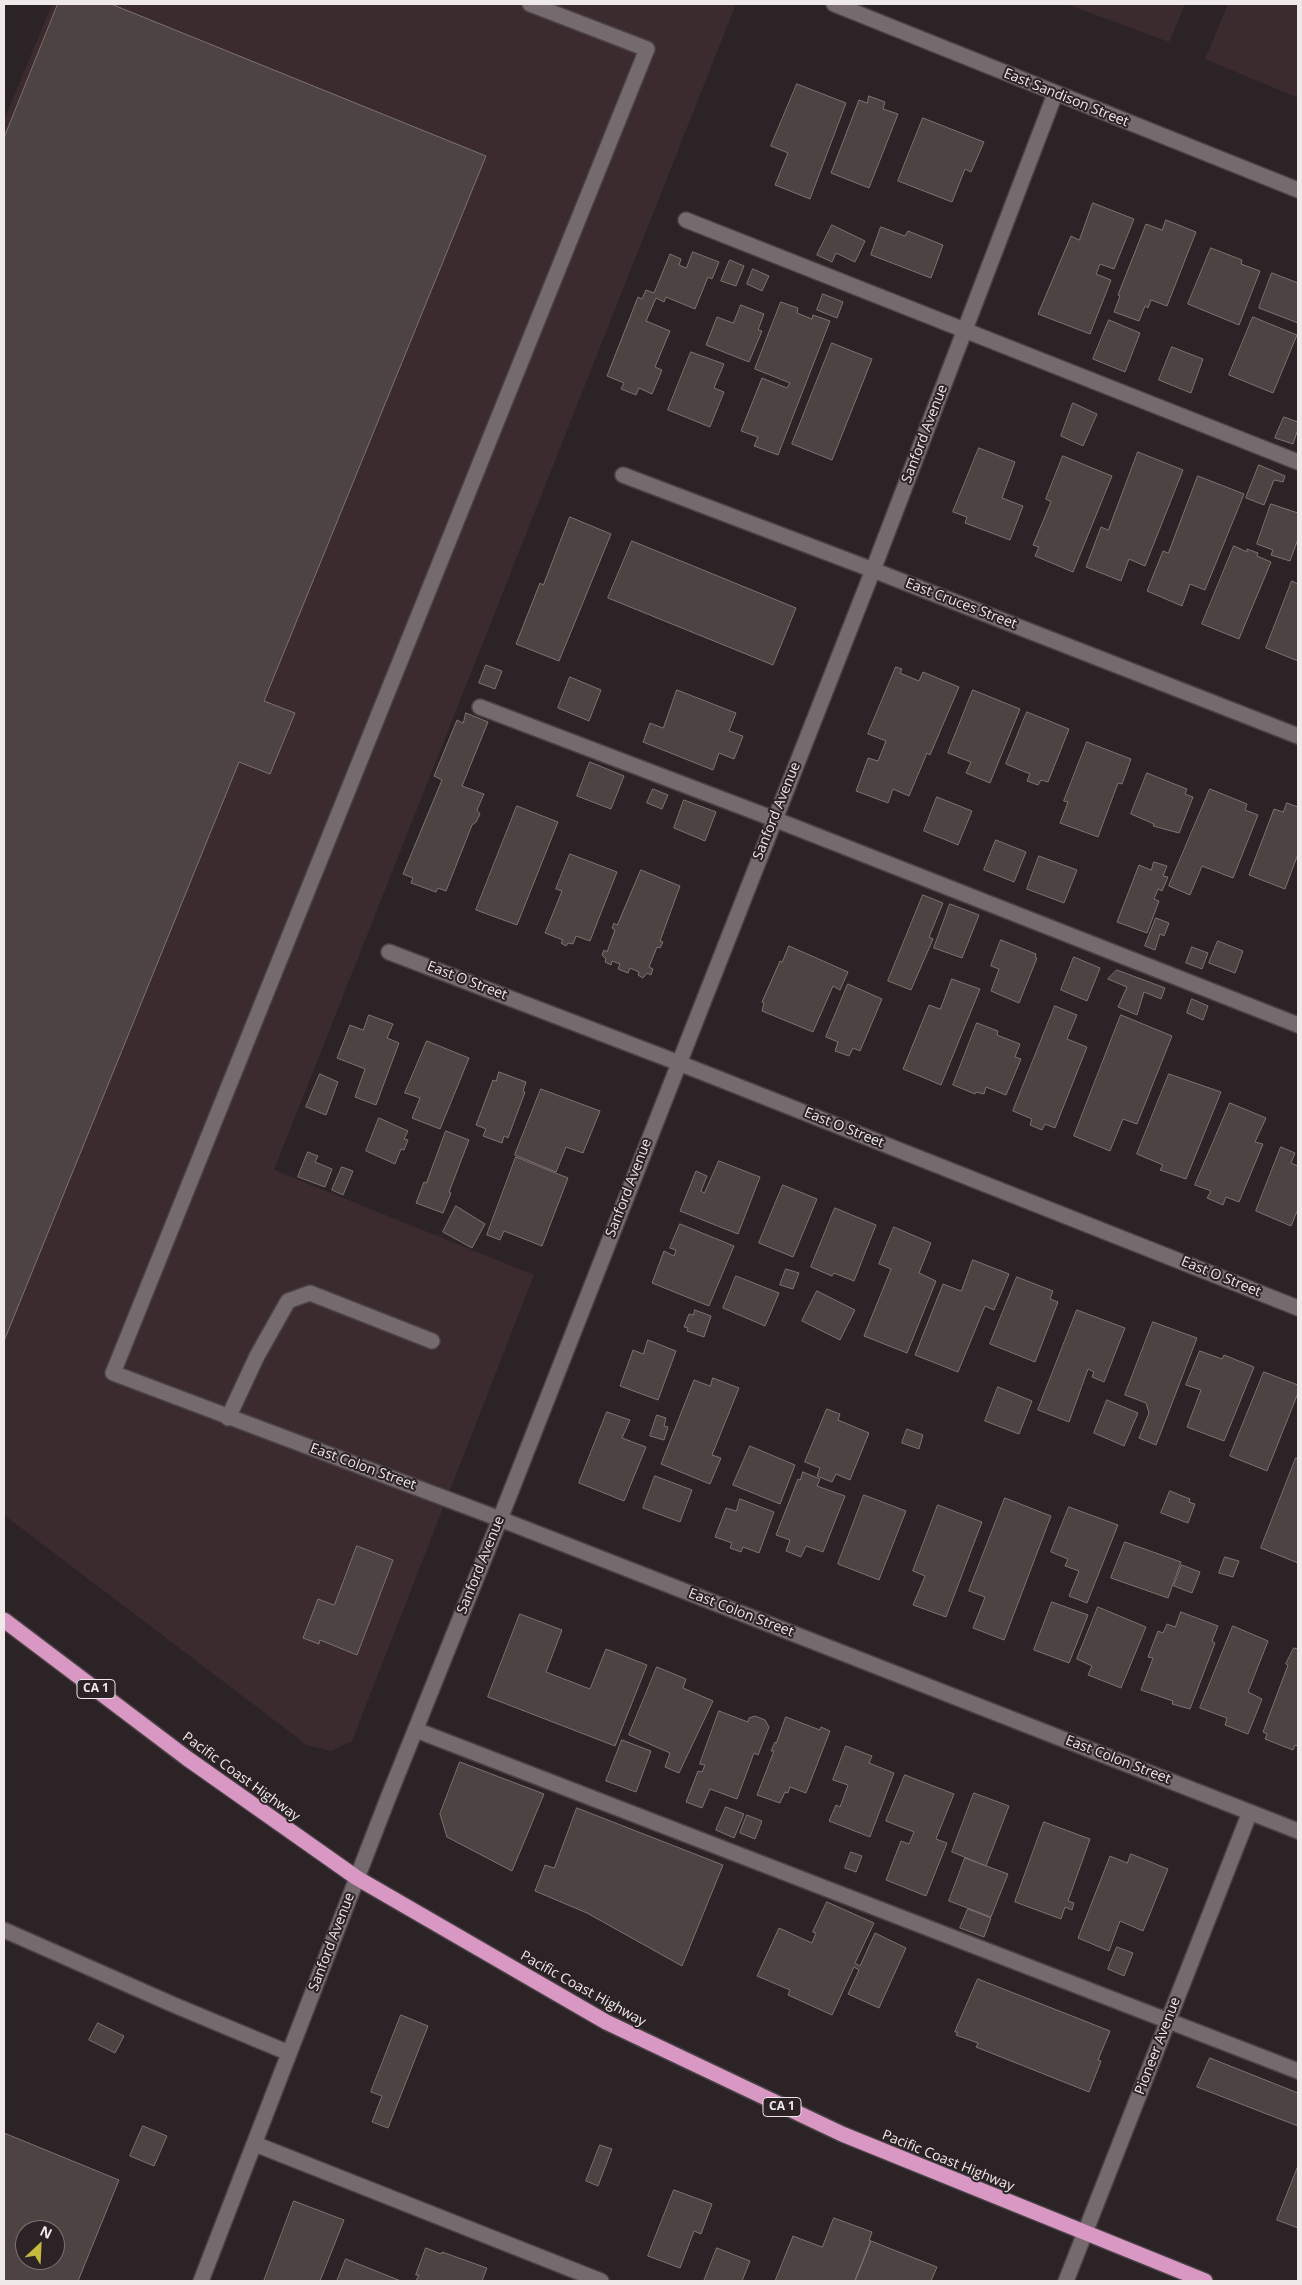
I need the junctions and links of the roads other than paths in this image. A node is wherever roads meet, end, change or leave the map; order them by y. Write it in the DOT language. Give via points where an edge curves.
graph roads {
  1 [pos="530,4"];
  2 [pos="834,4"];
  3 [pos="1055,94"];
  4 [pos="1298,190"];
  5 [pos="686,220"];
  6 [pos="965,330"];
  7 [pos="1298,462"];
  8 [pos="623,475"];
  9 [pos="873,570"];
  10 [pos="480,707"];
  11 [pos="1298,736"];
  12 [pos="774,818"];
  13 [pos="389,952"];
  14 [pos="1298,1025"];
  15 [pos="679,1062"];
  16 [pos="1298,1308"];
  17 [pos="432,1341"];
  18 [pos="228,1418"];
  19 [pos="500,1518"];
  20 [pos="4,1620"];
  21 [pos="416,1730"];
  22 [pos="1250,1812"];
  23 [pos="1298,1831"];
  24 [pos="357,1878"];
  25 [pos="4,1930"];
  26 [pos="1168,2020"];
  27 [pos="289,2053"];
  28 [pos="1298,2072"];
  29 [pos="255,2144"];
  30 [pos="1084,2234"];
  31 [pos="201,2281"];
  32 [pos="601,2281"];
  33 [pos="1066,2281"];
  34 [pos="1205,2281"];
  1 -- 18 [label="street, East Colon Street" via="647,49 113,1373"];
  2 -- 3 [label="street, East Sandison Street"];
  3 -- 4 [label="street, East Sandison Street"];
  3 -- 6 [label="street, Sanford Avenue"];
  5 -- 6 [label="street"];
  6 -- 7 [label="street"];
  6 -- 9 [label="street, Sanford Avenue"];
  8 -- 9 [label="street, East Cruces Street"];
  9 -- 11 [label="street, East Cruces Street"];
  9 -- 12 [label="street, Sanford Avenue"];
  10 -- 12 [label="street"];
  12 -- 14 [label="street"];
  12 -- 15 [label="street, Sanford Avenue"];
  13 -- 15 [label="street, East O Street"];
  15 -- 16 [label="street, East O Street"];
  15 -- 19 [label="street, Sanford Avenue"];
  17 -- 18 [label="street" via="310,1292 288,1301"];
  18 -- 19 [label="street, East Colon Street"];
  19 -- 21 [label="street, Sanford Avenue"];
  19 -- 22 [label="street, East Colon Street"];
  20 -- 24 [label="highway, Pacific Coast Highway / CA 1" via="188,1758"];
  21 -- 24 [label="street, Sanford Avenue"];
  21 -- 26 [label="street"];
  22 -- 23 [label="street, East Colon Street"];
  22 -- 26 [label="street, Pioneer Avenue"];
  24 -- 27 [label="street, Sanford Avenue"];
  24 -- 30 [label="highway, Pacific Coast Highway / CA 1" via="606,2022 842,2134"];
  25 -- 27 [label="street"];
  26 -- 28 [label="street"];
  26 -- 30 [label="street, Pioneer Avenue"];
  27 -- 29 [label="street, Sanford Avenue"];
  29 -- 31 [label="street, Sanford Avenue"];
  29 -- 32 [label="street"];
  30 -- 33 [label="street, Pioneer Avenue"];
  30 -- 34 [label="highway, Pacific Coast Highway / CA 1"];
}
